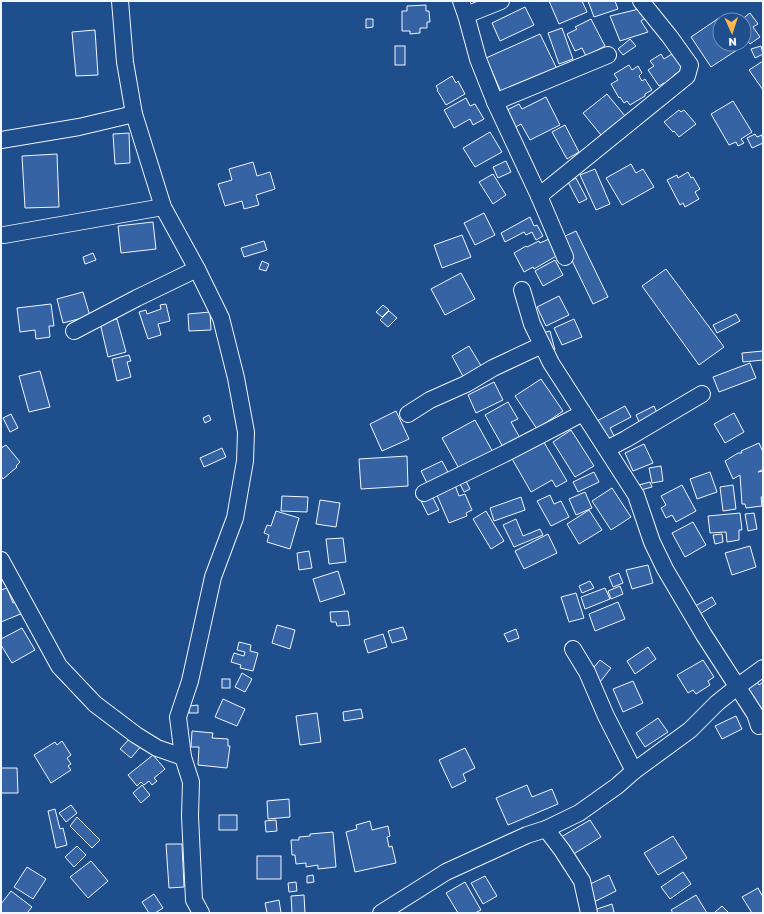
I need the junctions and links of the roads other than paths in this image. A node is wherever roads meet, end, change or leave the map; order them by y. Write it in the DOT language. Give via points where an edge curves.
graph roads {
  1 [pos="120,1"];
  2 [pos="501,1"];
  3 [pos="642,1"];
  4 [pos="464,8"];
  5 [pos="608,55"];
  6 [pos="495,102"];
  7 [pos="134,114"];
  8 [pos="1,140"];
  9 [pos="539,196"];
  10 [pos="163,207"];
  11 [pos="4,235"];
  12 [pos="565,257"];
  13 [pos="197,269"];
  14 [pos="522,290"];
  15 [pos="74,331"];
  16 [pos="542,345"];
  17 [pos="702,394"];
  18 [pos="583,413"];
  19 [pos="408,414"];
  20 [pos="607,449"];
  21 [pos="424,493"];
  22 [pos="1,560"];
  23 [pos="573,649"];
  24 [pos="763,668"];
  25 [pos="736,687"];
  26 [pos="759,726"];
  27 [pos="183,757"];
  28 [pos="634,771"];
  29 [pos="546,829"];
  30 [pos="201,913"];
  31 [pos="381,913"];
  32 [pos="589,913"];
  1 -- 7 [label="street" via="125,62"];
  2 -- 4 [label="street"];
  3 -- 9 [label="street" via="690,65 687,76"];
  4 -- 6 [label="street" via="478,59"];
  5 -- 6 [label="street"];
  6 -- 9 [label="street"];
  7 -- 8 [label="street" via="80,127"];
  7 -- 10 [label="street"];
  9 -- 12 [label="street"];
  10 -- 11 [label="street"];
  10 -- 13 [label="street"];
  13 -- 15 [label="street"];
  13 -- 27 [label="street" via="221,318 246,432 246,461 235,518 213,577 190,681 178,717"];
  14 -- 16 [label="street" via="532,324"];
  16 -- 18 [label="street" via="550,363"];
  16 -- 19 [label="street" via="430,400"];
  17 -- 20 [label="street"];
  18 -- 20 [label="street"];
  18 -- 21 [label="street"];
  20 -- 25 [label="street" via="636,494 652,542 665,569"];
  22 -- 27 [label="street" via="59,666 95,704 136,735 157,748"];
  23 -- 28 [label="street" via="587,672"];
  24 -- 25 [label="street"];
  25 -- 26 [label="street"];
  25 -- 28 [label="street" via="690,730"];
  27 -- 30 [label="street" via="191,782 194,900"];
  28 -- 29 [label="street" via="579,813"];
  29 -- 31 [label="street" via="446,872"];
  29 -- 32 [label="street" via="582,881"];
}
